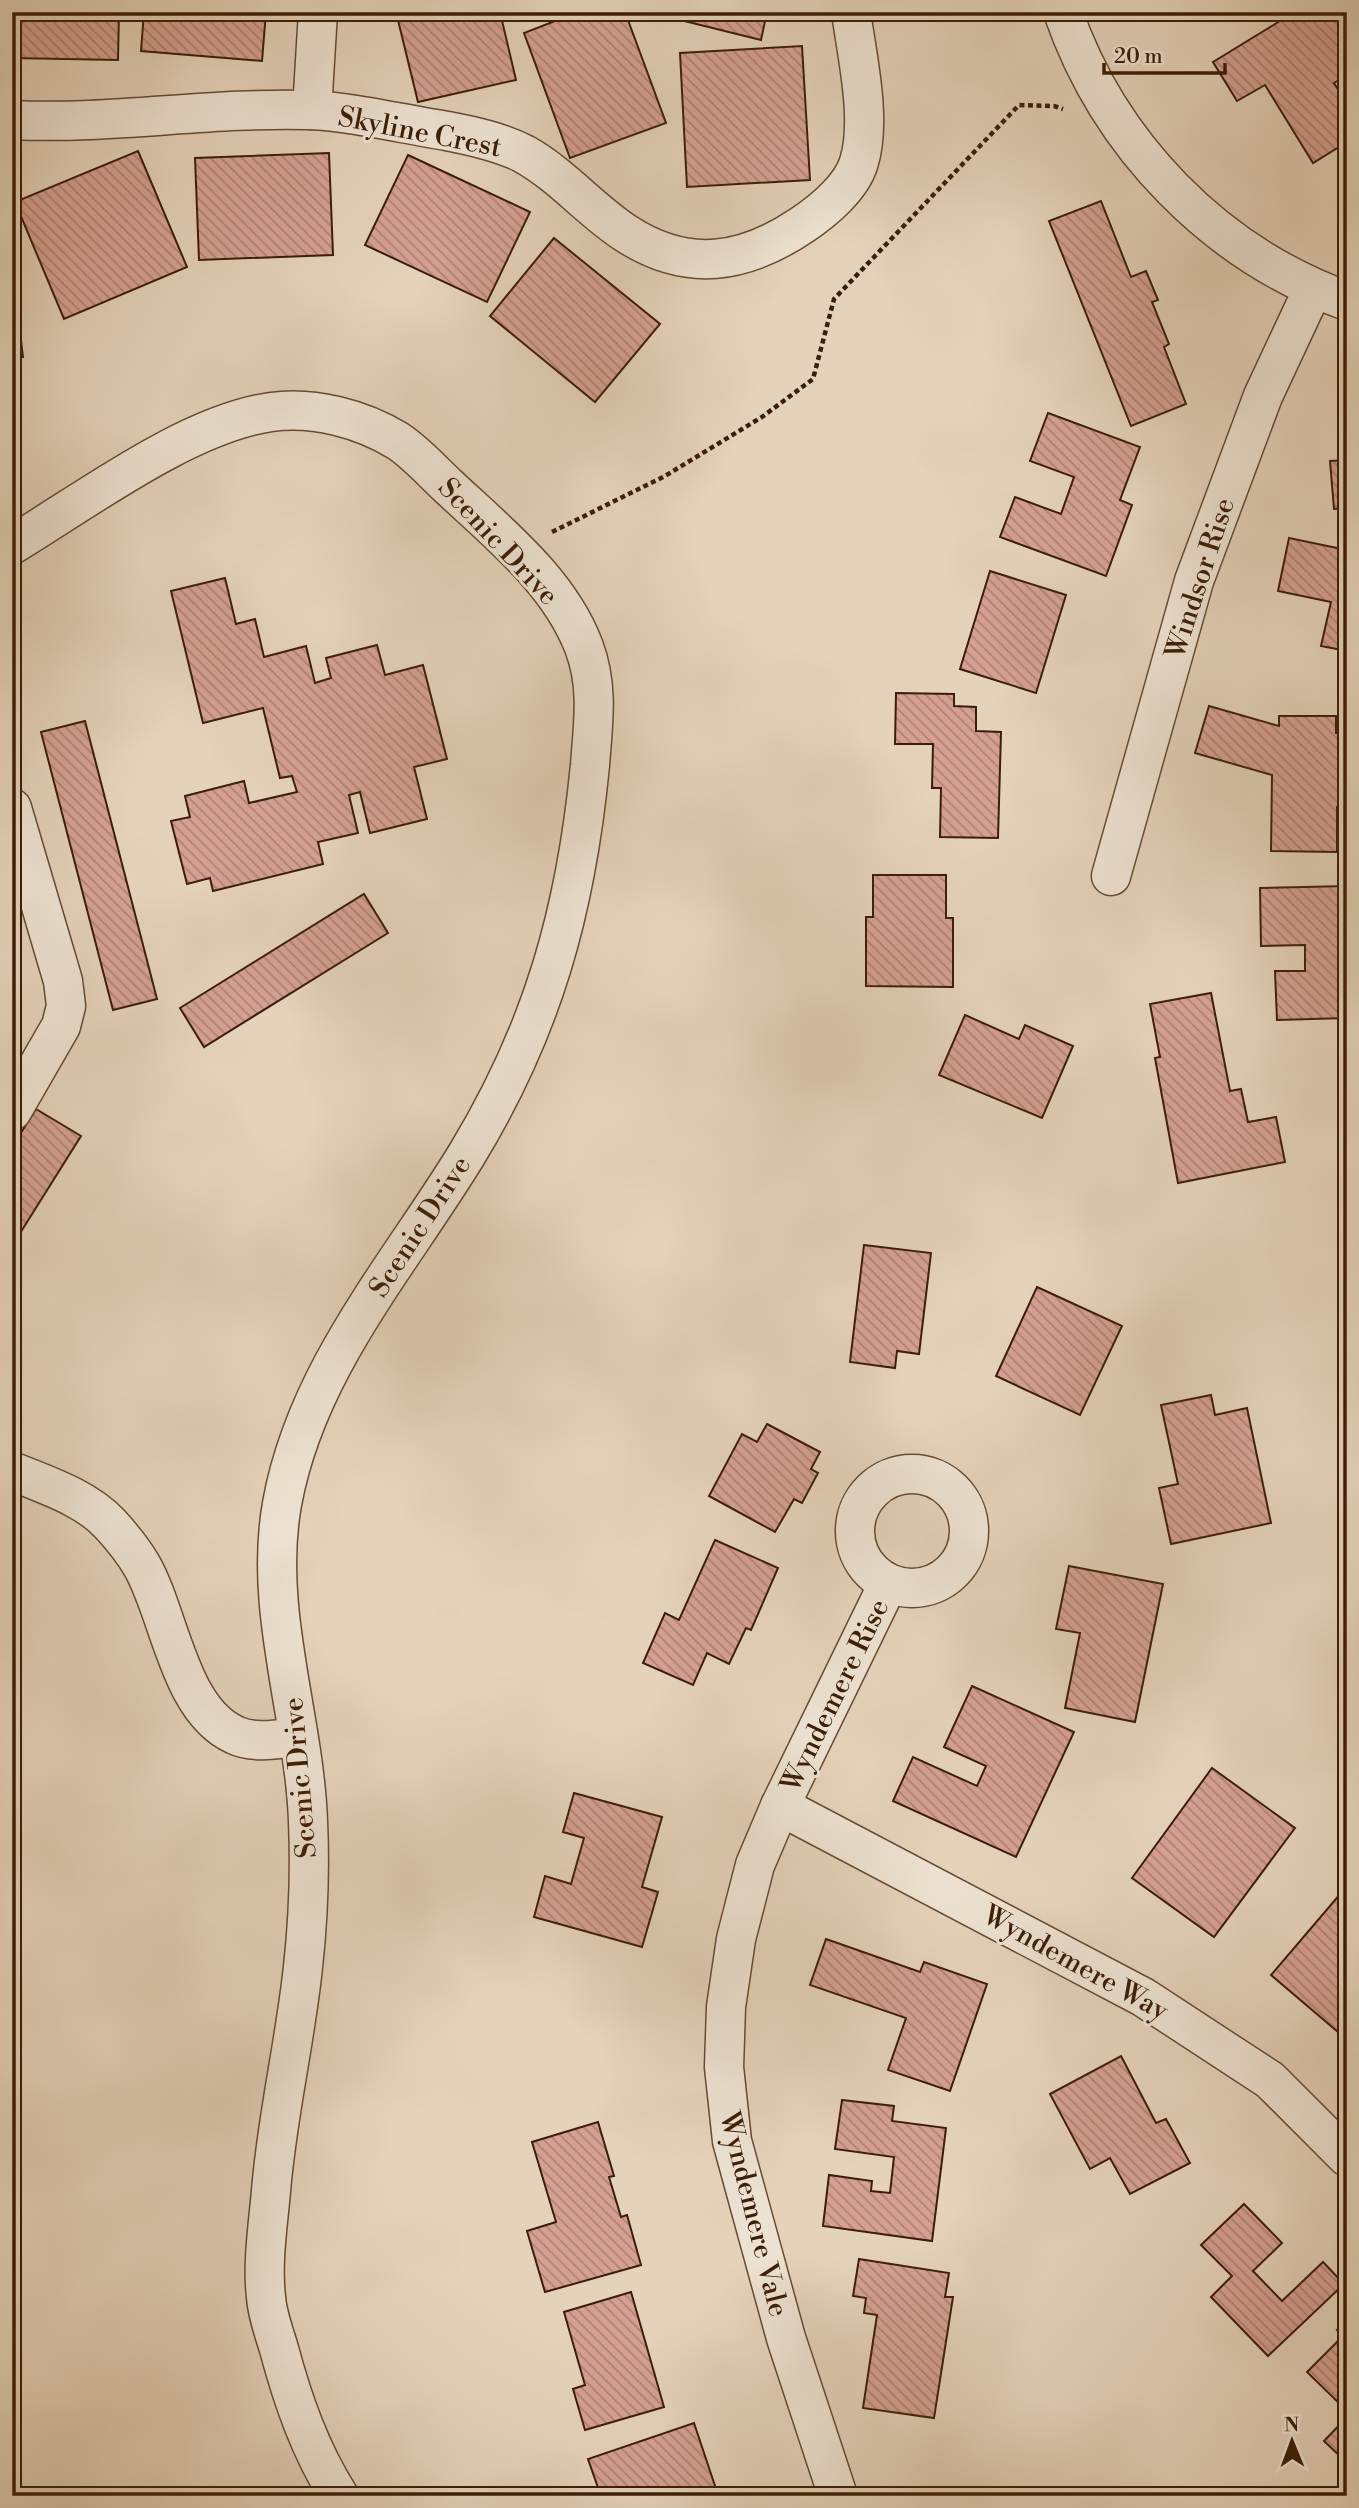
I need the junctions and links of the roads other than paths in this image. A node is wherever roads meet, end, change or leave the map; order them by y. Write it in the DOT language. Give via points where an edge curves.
graph roads {
  1 [pos="318,12"];
  2 [pos="327,12"];
  3 [pos="851,12"];
  4 [pos="1063,12"];
  5 [pos="315,58"];
  6 [pos="312,110"];
  7 [pos="12,121"];
  8 [pos="1330,295"];
  9 [pos="12,545"];
  10 [pos="12,808"];
  11 [pos="1111,876"];
  12 [pos="12,1111"];
  13 [pos="12,1471"];
  14 [pos="888,1584"];
  15 [pos="298,1737"];
  16 [pos="780,1806"];
  17 [pos="1347,2157"];
  18 [pos="339,2496"];
  19 [pos="838,2496"];
  1 -- 5 [label="street"];
  2 -- 5 [label="street"];
  3 -- 6 [label="street, Skyline Crest" via="864,130 859,163 847,185 811,219 772,245 737,258 703,260 665,254 626,234 525,155 494,141"];
  4 -- 8 [label="street" via="1097,86 1153,169 1188,206 1265,263"];
  5 -- 6 [label="street"];
  6 -- 7 [label="street, Skyline Crest"];
  8 -- 11 [label="street, Windsor Rise" via="1263,396 1194,581"];
  9 -- 15 [label="street, Scenic Drive" via="212,429 271,412 317,413 359,421 402,443 554,593 583,647 596,697 584,821 566,923 541,1005 515,1067 464,1159 332,1363 293,1456 277,1551"];
  10 -- 12 [label="street" via="63,981 66,1006 61,1026"];
  13 -- 15 [label="street" via="71,1495 108,1522 142,1567 206,1714 236,1735 265,1740"];
  14 -- 16 [label="street, Wyndemere Rise"];
  15 -- 18 [label="street, Scenic Drive" via="308,1821 303,1966 275,2130 265,2299 292,2398 311,2448"];
  16 -- 17 [label="street, Wyndemere Way" via="1143,1997 1270,2080"];
  16 -- 19 [label="street, Wyndemere Vale" via="755,1865 736,1940 726,2007 724,2067 732,2141 786,2338"];
}
